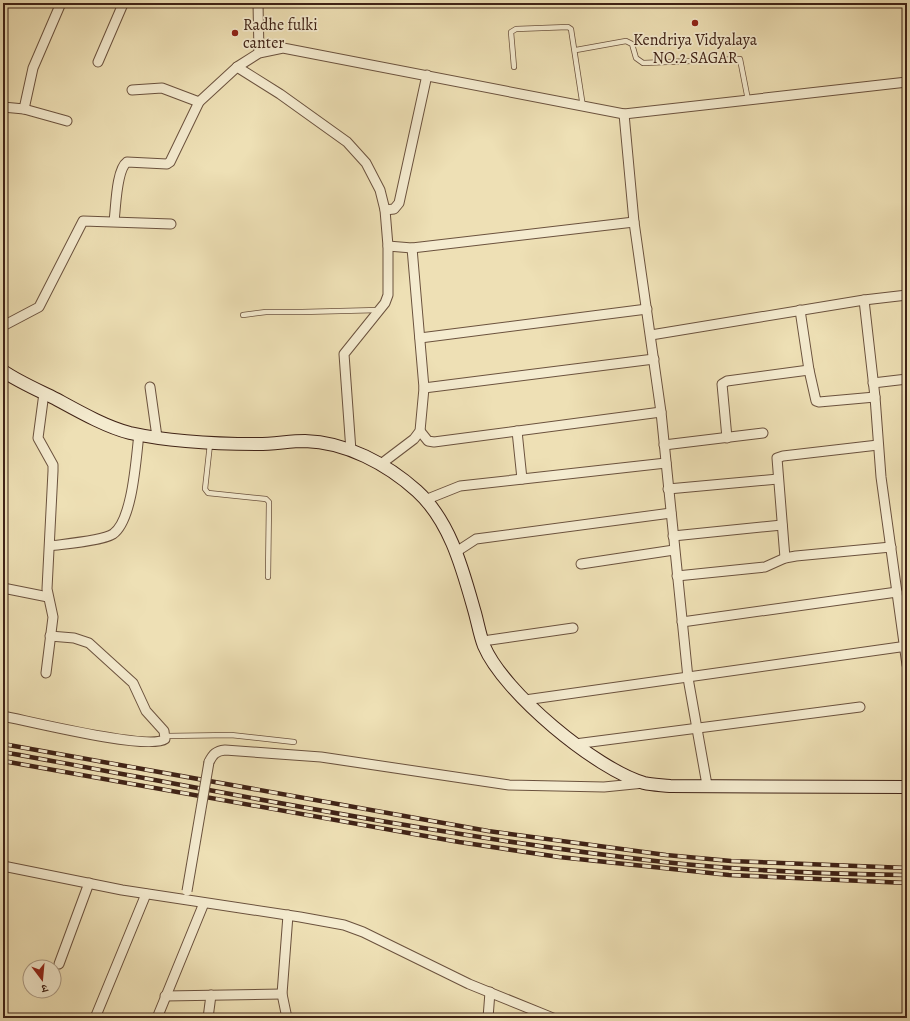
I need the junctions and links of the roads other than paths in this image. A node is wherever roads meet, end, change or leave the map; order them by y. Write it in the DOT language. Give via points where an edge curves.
graph roads {
  1 [pos="61,3"];
  2 [pos="124,3"];
  3 [pos="258,3"];
  4 [pos="576,50"];
  5 [pos="259,53"];
  6 [pos="98,62"];
  7 [pos="236,67"];
  8 [pos="514,67"];
  9 [pos="427,75"];
  10 [pos="907,82"];
  11 [pos="132,90"];
  12 [pos="748,100"];
  13 [pos="199,102"];
  14 [pos="3,107"];
  15 [pos="583,107"];
  16 [pos="24,109"];
  17 [pos="624,114"];
  18 [pos="67,121"];
  19 [pos="385,210"];
  20 [pos="114,221"];
  21 [pos="634,222"];
  22 [pos="171,224"];
  23 [pos="388,246"];
  24 [pos="412,248"];
  25 [pos="907,295"];
  26 [pos="864,300"];
  27 [pos="647,309"];
  28 [pos="379,310"];
  29 [pos="800,310"];
  30 [pos="243,315"];
  31 [pos="3,326"];
  32 [pos="651,335"];
  33 [pos="420,338"];
  34 [pos="654,359"];
  35 [pos="809,370"];
  36 [pos="3,371"];
  37 [pos="907,379"];
  38 [pos="873,383"];
  39 [pos="150,387"];
  40 [pos="424,388"];
  41 [pos="44,393"];
  42 [pos="875,397"];
  43 [pos="661,412"];
  44 [pos="420,431"];
  45 [pos="517,431"];
  46 [pos="763,433"];
  47 [pos="139,434"];
  48 [pos="157,437"];
  49 [pos="727,438"];
  50 [pos="210,442"];
  51 [pos="664,445"];
  52 [pos="878,445"];
  53 [pos="351,451"];
  54 [pos="666,463"];
  55 [pos="381,464"];
  56 [pos="522,478"];
  57 [pos="778,479"];
  58 [pos="668,489"];
  59 [pos="425,500"];
  60 [pos="670,513"];
  61 [pos="782,525"];
  62 [pos="673,536"];
  63 [pos="50,546"];
  64 [pos="891,547"];
  65 [pos="674,550"];
  66 [pos="456,552"];
  67 [pos="785,558"];
  68 [pos="581,564"];
  69 [pos="677,576"];
  70 [pos="268,577"];
  71 [pos="3,588"];
  72 [pos="897,592"];
  73 [pos="48,597"];
  74 [pos="682,622"];
  75 [pos="573,628"];
  76 [pos="50,636"];
  77 [pos="483,641"];
  78 [pos="906,646"];
  79 [pos="907,665"];
  80 [pos="46,674"];
  81 [pos="688,678"];
  82 [pos="525,700"];
  83 [pos="860,707"];
  84 [pos="3,716"];
  85 [pos="697,728"];
  86 [pos="166,736"];
  87 [pos="294,742"];
  88 [pos="575,744"];
  89 [pos="645,783"];
  90 [pos="707,785"];
  91 [pos="907,787"];
  92 [pos="3,866"];
  93 [pos="89,883"];
  94 [pos="146,894"];
  95 [pos="186,896"];
  96 [pos="204,904"];
  97 [pos="288,915"];
  98 [pos="62,959"];
  99 [pos="490,992"];
  100 [pos="282,994"];
  101 [pos="211,995"];
  102 [pos="165,996"];
  103 [pos="94,1018"];
  104 [pos="157,1018"];
  105 [pos="208,1018"];
  106 [pos="287,1018"];
  107 [pos="488,1018"];
  108 [pos="553,1018"];
  1 -- 16 [label="street" via="30,75"];
  2 -- 6 [label="street"];
  3 -- 5 [label="street"];
  4 -- 8 [label="lane" via="572,32 568,27 516,29 511,32"];
  4 -- 12 [label="lane" via="626,41 632,44 636,58 643,63 740,58"];
  4 -- 15 [label="lane"];
  5 -- 7 [label="street"];
  5 -- 9 [label="street" via="283,48"];
  7 -- 13 [label="street"];
  7 -- 19 [label="street" via="280,94 357,151 366,162 380,190"];
  9 -- 15 [label="street"];
  9 -- 19 [label="street" via="399,203 394,208"];
  10 -- 12 [label="street"];
  11 -- 13 [label="street" via="162,88"];
  12 -- 17 [label="street"];
  13 -- 20 [label="street" via="170,162 127,162 123,165"];
  14 -- 16 [label="street"];
  15 -- 17 [label="street"];
  16 -- 18 [label="street"];
  17 -- 21 [label="street"];
  19 -- 23 [label="street"];
  20 -- 22 [label="street"];
  20 -- 31 [label="street" via="83,221 38,307"];
  21 -- 24 [label="street"];
  21 -- 27 [label="street"];
  23 -- 24 [label="street"];
  23 -- 28 [label="street" via="388,295"];
  24 -- 33 [label="street"];
  25 -- 26 [label="street"];
  26 -- 29 [label="street"];
  26 -- 38 [label="street"];
  27 -- 32 [label="street"];
  27 -- 33 [label="street"];
  28 -- 30 [label="lane" via="266,312"];
  28 -- 53 [label="street" via="344,354"];
  29 -- 32 [label="street"];
  29 -- 35 [label="street"];
  32 -- 34 [label="street"];
  33 -- 40 [label="street"];
  34 -- 40 [label="street"];
  34 -- 43 [label="street"];
  35 -- 42 [label="street" via="813,396 819,402"];
  35 -- 49 [label="street" via="727,381 722,384"];
  36 -- 41 [label="main road"];
  37 -- 38 [label="street"];
  38 -- 42 [label="street"];
  39 -- 48 [label="street"];
  40 -- 44 [label="street"];
  41 -- 47 [label="main road" via="86,414 128,432"];
  41 -- 63 [label="street" via="38,438 53,465"];
  42 -- 52 [label="street"];
  43 -- 45 [label="street"];
  43 -- 51 [label="street"];
  44 -- 45 [label="street" via="428,441 434,442"];
  44 -- 55 [label="street" via="414,439"];
  45 -- 56 [label="street"];
  46 -- 49 [label="street"];
  47 -- 48 [label="main road"];
  47 -- 63 [label="street" via="132,499 117,530 106,537"];
  48 -- 50 [label="main road"];
  49 -- 51 [label="street"];
  50 -- 53 [label="main road" via="261,444 306,441"];
  50 -- 70 [label="lane" via="205,489 208,493 266,499 269,502"];
  51 -- 54 [label="street"];
  52 -- 57 [label="street" via="782,456 777,458"];
  52 -- 64 [label="street"];
  53 -- 55 [label="main road"];
  54 -- 56 [label="street"];
  54 -- 58 [label="street"];
  55 -- 59 [label="main road"];
  56 -- 59 [label="street" via="460,486"];
  57 -- 58 [label="street"];
  57 -- 61 [label="street"];
  58 -- 60 [label="street"];
  59 -- 66 [label="main road" via="432,507"];
  60 -- 62 [label="street"];
  60 -- 66 [label="street" via="476,539"];
  61 -- 62 [label="street"];
  61 -- 67 [label="street"];
  62 -- 65 [label="street"];
  63 -- 73 [label="street"];
  64 -- 67 [label="street"];
  64 -- 72 [label="street"];
  65 -- 68 [label="street"];
  65 -- 69 [label="street"];
  66 -- 77 [label="main road"];
  67 -- 69 [label="street" via="765,567"];
  69 -- 74 [label="street"];
  71 -- 73 [label="street"];
  72 -- 74 [label="street"];
  72 -- 78 [label="street"];
  73 -- 76 [label="street" via="53,617"];
  74 -- 81 [label="street"];
  75 -- 77 [label="street"];
  76 -- 80 [label="street"];
  76 -- 86 [label="street" via="74,638 89,643 133,683 146,712"];
  77 -- 82 [label="main road" via="497,670"];
  78 -- 79 [label="street"];
  78 -- 81 [label="street"];
  81 -- 82 [label="street"];
  81 -- 85 [label="street"];
  82 -- 88 [label="main road"];
  83 -- 85 [label="street"];
  84 -- 86 [label="street" via="128,741 159,741"];
  85 -- 88 [label="street"];
  85 -- 90 [label="street"];
  86 -- 87 [label="lane" via="231,735"];
  88 -- 89 [label="main road" via="622,774"];
  89 -- 90 [label="main road" via="670,786"];
  89 -- 95 [label="street, bridge" via="604,787 498,784 328,758 217,751 209,762"];
  90 -- 91 [label="main road"];
  92 -- 93 [label="street"];
  93 -- 94 [label="street"];
  93 -- 98 [label="street"];
  94 -- 95 [label="street"];
  94 -- 103 [label="street"];
  95 -- 96 [label="street"];
  96 -- 97 [label="street"];
  96 -- 102 [label="street"];
  97 -- 99 [label="street" via="355,928"];
  97 -- 100 [label="street"];
  99 -- 107 [label="street"];
  99 -- 108 [label="street"];
  100 -- 101 [label="street"];
  100 -- 106 [label="street"];
  101 -- 102 [label="street"];
  101 -- 105 [label="street"];
  102 -- 104 [label="street"];
}
